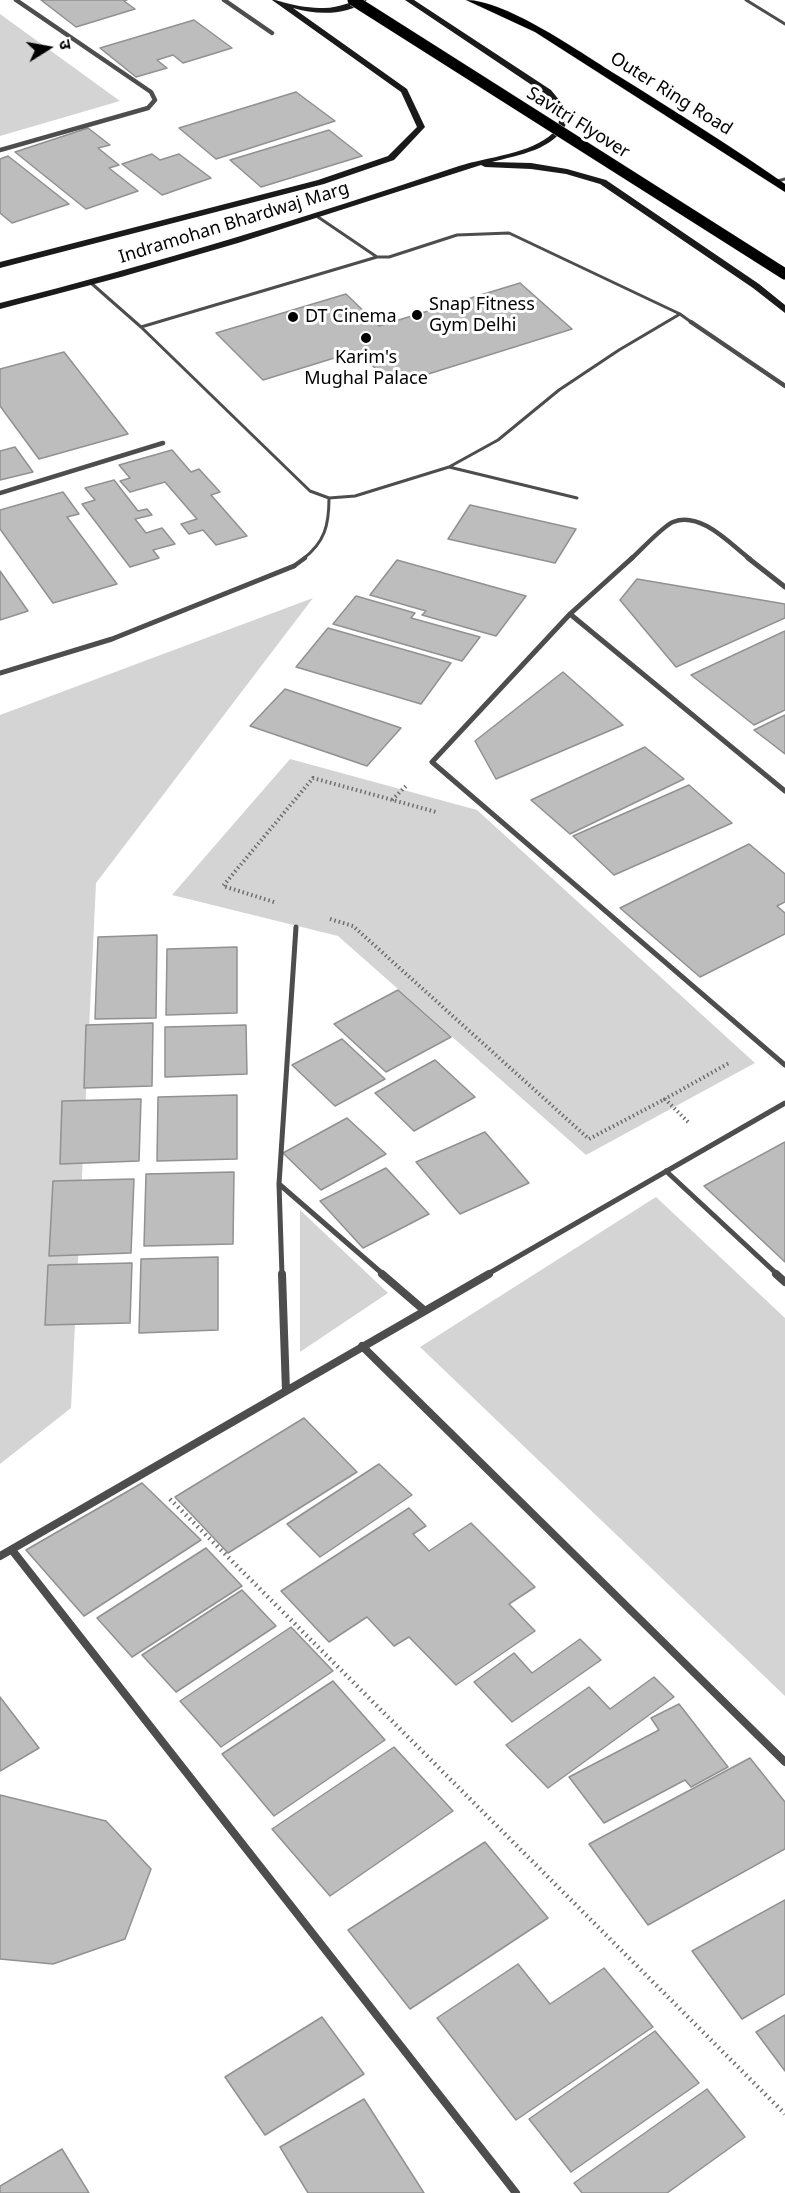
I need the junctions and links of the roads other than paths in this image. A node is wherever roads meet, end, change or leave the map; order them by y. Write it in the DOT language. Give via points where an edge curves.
graph roads {
  1 [pos="16,0"];
  2 [pos="224,0"];
  3 [pos="276,0"];
  4 [pos="353,0"];
  5 [pos="363,0"];
  6 [pos="409,0"];
  7 [pos="471,0"];
  8 [pos="746,0"];
  9 [pos="481,4"];
  10 [pos="785,24"];
  11 [pos="272,33"];
  12 [pos="0,150"];
  13 [pos="475,163"];
  14 [pos="780,180"];
  15 [pos="785,189"];
  16 [pos="318,217"];
  17 [pos="377,257"];
  18 [pos="0,265"];
  19 [pos="785,274"];
  20 [pos="91,283"];
  21 [pos="0,306"];
  22 [pos="785,310"];
  23 [pos="680,314"];
  24 [pos="691,322"];
  25 [pos="141,327"];
  26 [pos="785,387"];
  27 [pos="163,443"];
  28 [pos="449,467"];
  29 [pos="0,493"];
  30 [pos="329,498"];
  31 [pos="576,498"];
  32 [pos="294,566"];
  33 [pos="785,587"];
  34 [pos="570,615"];
  35 [pos="0,674"];
  36 [pos="785,791"];
  37 [pos="296,927"];
  38 [pos="785,1065"];
  39 [pos="785,1103"];
  40 [pos="666,1171"];
  41 [pos="279,1184"];
  42 [pos="785,1282"];
  43 [pos="425,1311"];
  44 [pos="363,1347"];
  45 [pos="286,1391"];
  46 [pos="12,1550"];
  47 [pos="0,1556"];
  48 [pos="785,1762"];
  49 [pos="516,2193"];
  1 -- 12 [label="street" via="151,92 155,100 148,108"];
  2 -- 11 [label="street"];
  3 -- 5 [label="street" via="313,10 337,9"];
  3 -- 18 [label="street, Indramohan Bhardwaj Marg" via="404,91 421,127 391,158 321,182"];
  4 -- 19 [label="main road, Savitri Flyover, bridge"];
  6 -- 13 [label="street, Indramohan Bhardwaj Marg" via="548,92 564,111 556,134 542,144"];
  7 -- 9 [label="main road, Outer Ring Road"];
  8 -- 10 [label="lane"];
  9 -- 14 [label="main road, Outer Ring Road" via="538,30"];
  13 -- 16 [label="street, Indramohan Bhardwaj Marg"];
  13 -- 22 [label="street, Indramohan Bhardwaj Marg" via="531,166 603,182"];
  14 -- 15 [label="main road, Outer Ring Road"];
  16 -- 17 [label="lane"];
  16 -- 20 [label="street, Indramohan Bhardwaj Marg"];
  17 -- 23 [label="lane" via="457,235 509,233"];
  17 -- 25 [label="lane"];
  20 -- 21 [label="street, Indramohan Bhardwaj Marg"];
  20 -- 25 [label="lane"];
  23 -- 24 [label="lane"];
  23 -- 28 [label="lane" via="559,390 498,440"];
  24 -- 26 [label="street"];
  25 -- 30 [label="lane" via="310,491"];
  27 -- 29 [label="street"];
  28 -- 30 [label="lane" via="355,496"];
  28 -- 31 [label="lane"];
  30 -- 32 [label="lane" via="330,525 318,549"];
  32 -- 35 [label="street" via="171,618"];
  33 -- 34 [label="street" via="706,525 687,520 672,522"];
  34 -- 36 [label="street"];
  34 -- 38 [label="street" via="432,762"];
  37 -- 41 [label="street"];
  39 -- 40 [label="street"];
  40 -- 42 [label="street"];
  40 -- 43 [label="street"];
  41 -- 43 [label="street"];
  41 -- 45 [label="street"];
  43 -- 44 [label="street"];
  44 -- 45 [label="street"];
  44 -- 48 [label="street"];
  45 -- 46 [label="street"];
  46 -- 47 [label="street"];
  46 -- 49 [label="street"];
}
